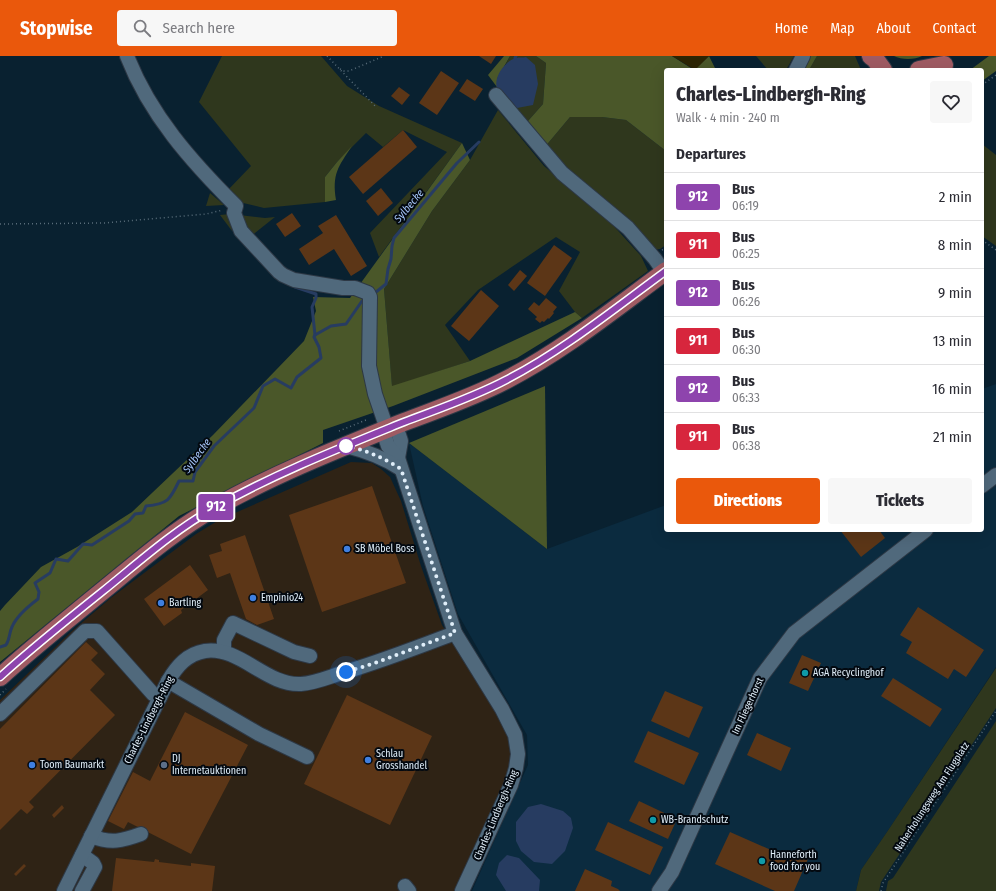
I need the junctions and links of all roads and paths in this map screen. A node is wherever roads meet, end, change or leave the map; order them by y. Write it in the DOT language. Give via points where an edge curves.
graph roads {
  1 [pos="127,56"];
  2 [pos="327,56"];
  3 [pos="384,56"];
  4 [pos="803,56"];
  5 [pos="946,64"];
  6 [pos="338,68"];
  7 [pos="797,68"];
  8 [pos="928,68"];
  9 [pos="996,75"];
  10 [pos="984,84"];
  11 [pos="498,97"];
  12 [pos="377,108"];
  13 [pos="236,206"];
  14 [pos="0,224"];
  15 [pos="984,241"];
  16 [pos="996,250"];
  17 [pos="664,271"];
  18 [pos="664,273"];
  19 [pos="366,420"];
  20 [pos="388,429"];
  21 [pos="343,438"];
  22 [pos="399,464"];
  23 [pos="996,475"];
  24 [pos="984,484"];
  25 [pos="923,532"];
  26 [pos="455,633"];
  27 [pos="224,651"];
  28 [pos="310,656"];
  29 [pos="5,681"];
  30 [pos="168,681"];
  31 [pos="0,695"];
  32 [pos="160,697"];
  33 [pos="996,711"];
  34 [pos="0,714"];
  35 [pos="307,757"];
  36 [pos="141,834"];
  37 [pos="91,836"];
  38 [pos="82,855"];
  39 [pos="64,891"];
  40 [pos="82,891"];
  41 [pos="462,891"];
  42 [pos="659,891"];
  43 [pos="881,891"];
  1 -- 13 [label="street" via="149,102 177,142"];
  2 -- 6 [label="path"];
  3 -- 6 [label="path" via="349,71"];
  4 -- 7 [label="street"];
  5 -- 8 [label="main road"];
  6 -- 12 [label="path"];
  9 -- 10 [label="path"];
  11 -- 17 [label="street" via="562,173 628,228"];
  13 -- 14 [label="path" via="206,214 156,220"];
  13 -- 20 [label="street, Charles-Lindbergh-Ring" via="234,213 241,231 283,275 294,280 355,288 368,293 369,366 375,394"];
  15 -- 16 [label="path"];
  18 -- 20 [label="main road" via="588,329 537,362 505,380"];
  19 -- 21 [label="path"];
  20 -- 21 [label="main road"];
  20 -- 22 [label="street, Charles-Lindbergh-Ring" via="401,441"];
  21 -- 22 [label="street"];
  21 -- 29 [label="main road" via="193,520 29,651"];
  22 -- 26 [label="street, Charles-Lindbergh-Ring"];
  23 -- 24 [label="street"];
  25 -- 42 [label="street, Im Fliegerhorst" via="794,633 760,678 672,872"];
  26 -- 27 [label="street, Charles-Lindbergh-Ring" via="375,663 300,684 280,680"];
  26 -- 41 [label="street, Charles-Lindbergh-Ring" via="512,726 518,754 510,785"];
  27 -- 28 [label="street" via="224,640 233,623 294,652"];
  27 -- 30 [label="street, Charles-Lindbergh-Ring" via="198,652 176,668"];
  29 -- 31 [label="path"];
  30 -- 32 [label="street, Charles-Lindbergh-Ring"];
  30 -- 35 [label="street" via="259,734"];
  32 -- 34 [label="street" via="153,694 97,631 85,631"];
  32 -- 37 [label="street, Charles-Lindbergh-Ring"];
  33 -- 43 [label="path, Naherholungsweg Am Flugplatz" via="883,883"];
  36 -- 37 [label="street" via="120,841"];
  37 -- 38 [label="street, Charles-Lindbergh-Ring"];
  38 -- 39 [label="street, Charles-Lindbergh-Ring"];
  38 -- 40 [label="street" via="93,862 95,867"];
}
